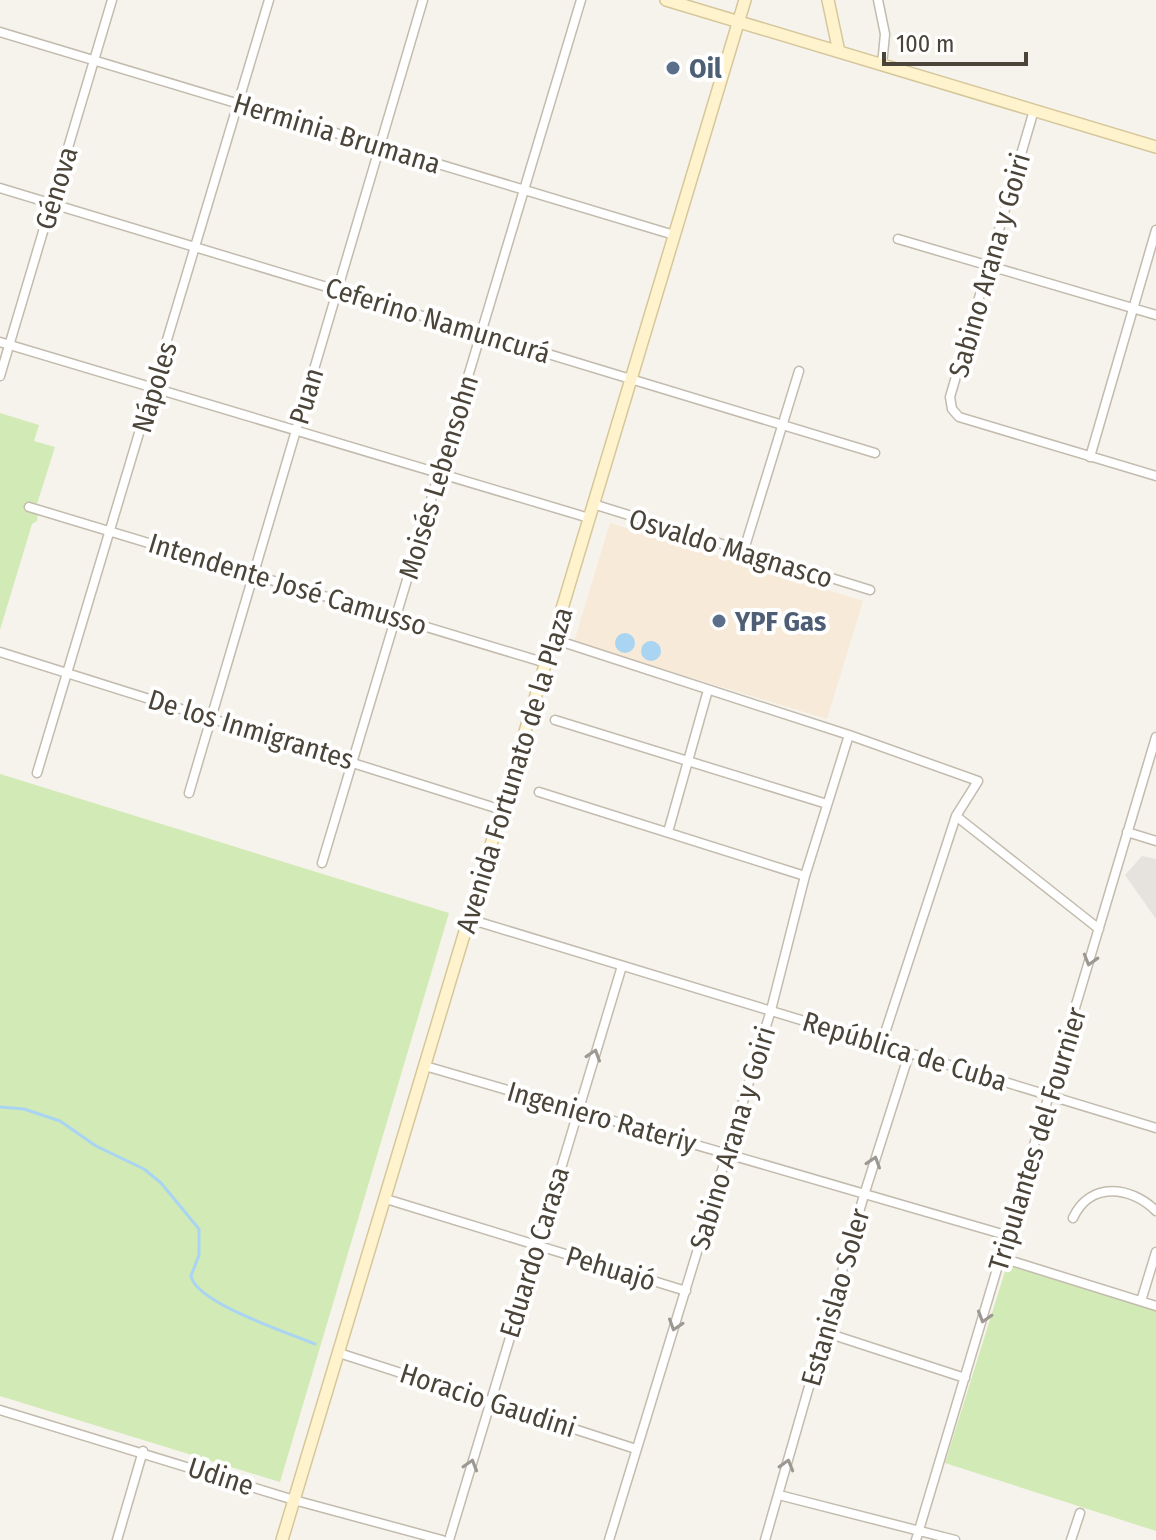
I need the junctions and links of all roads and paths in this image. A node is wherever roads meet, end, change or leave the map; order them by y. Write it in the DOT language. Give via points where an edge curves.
graph roads {
  1 [pos="112,0"];
  2 [pos="269,0"];
  3 [pos="423,0"];
  4 [pos="581,0"];
  5 [pos="666,0"];
  6 [pos="745,0"];
  7 [pos="828,0"];
  8 [pos="878,0"];
  9 [pos="739,22"];
  10 [pos="0,32"];
  11 [pos="839,52"];
  12 [pos="94,59"];
  13 [pos="882,65"];
  14 [pos="239,103"];
  15 [pos="1034,110"];
  16 [pos="381,146"];
  17 [pos="1156,147"];
  18 [pos="0,188"];
  19 [pos="525,190"];
  20 [pos="52,203"];
  21 [pos="1156,230"];
  22 [pos="674,235"];
  23 [pos="898,239"];
  24 [pos="196,247"];
  25 [pos="989,265"];
  26 [pos="339,290"];
  27 [pos="1133,308"];
  28 [pos="1156,315"];
  29 [pos="482,333"];
  30 [pos="5,344"];
  31 [pos="799,371"];
  32 [pos="0,376"];
  33 [pos="631,378"];
  34 [pos="153,388"];
  35 [pos="784,426"];
  36 [pos="295,431"];
  37 [pos="875,453"];
  38 [pos="1090,457"];
  39 [pos="439,474"];
  40 [pos="1156,476"];
  41 [pos="593,504"];
  42 [pos="29,507"];
  43 [pos="589,518"];
  44 [pos="111,531"];
  45 [pos="743,553"];
  46 [pos="253,574"];
  47 [pos="870,590"];
  48 [pos="397,616"];
  49 [pos="553,639"];
  50 [pos="0,652"];
  51 [pos="546,663"];
  52 [pos="68,673"];
  53 [pos="708,690"];
  54 [pos="211,717"];
  55 [pos="555,720"];
  56 [pos="849,735"];
  57 [pos="1156,737"];
  58 [pos="688,759"];
  59 [pos="353,760"];
  60 [pos="37,773"];
  61 [pos="539,792"];
  62 [pos="189,793"];
  63 [pos="827,804"];
  64 [pos="502,810"];
  65 [pos="956,816"];
  66 [pos="668,832"];
  67 [pos="1127,832"];
  68 [pos="1156,841"];
  69 [pos="322,863"];
  70 [pos="805,876"];
  71 [pos="469,919"];
  72 [pos="1099,929"];
  73 [pos="622,966"];
  74 [pos="771,1010"];
  75 [pos="881,1045"];
  76 [pos="909,1054"];
  77 [pos="425,1066"];
  78 [pos="1051,1095"];
  79 [pos="577,1110"];
  80 [pos="1156,1128"];
  81 [pos="727,1154"];
  82 [pos="864,1195"];
  83 [pos="386,1199"];
  84 [pos="1156,1211"];
  85 [pos="1073,1218"];
  86 [pos="1009,1236"];
  87 [pos="536,1245"];
  88 [pos="1156,1252"];
  89 [pos="1002,1258"];
  90 [pos="686,1291"];
  91 [pos="1141,1301"];
  92 [pos="1156,1306"];
  93 [pos="824,1332"];
  94 [pos="339,1353"];
  95 [pos="965,1378"];
  96 [pos="490,1399"];
  97 [pos="2,1410"];
  98 [pos="0,1421"];
  99 [pos="636,1449"];
  100 [pos="143,1451"];
  101 [pos="779,1495"];
  102 [pos="294,1500"];
  103 [pos="1080,1513"];
  104 [pos="919,1530"];
  105 [pos="117,1540"];
  106 [pos="282,1540"];
  107 [pos="442,1540"];
  108 [pos="449,1540"];
  109 [pos="609,1540"];
  110 [pos="765,1540"];
  111 [pos="916,1540"];
  112 [pos="955,1540"];
  113 [pos="1071,1540"];
  1 -- 12 [label="street, Génova"];
  2 -- 14 [label="street, Nápoles"];
  3 -- 16 [label="street, Puan"];
  4 -- 19 [label="street, Moisés Lebensohn"];
  5 -- 9 [label="main road"];
  6 -- 9 [label="main road, Avenida Fortunato de la Plaza"];
  7 -- 11 [label="main road"];
  8 -- 13 [label="street" via="885,34"];
  9 -- 11 [label="main road"];
  9 -- 22 [label="main road, Avenida Fortunato de la Plaza"];
  10 -- 12 [label="street, Herminia Brumana"];
  11 -- 13 [label="main road"];
  12 -- 14 [label="street, Herminia Brumana"];
  12 -- 20 [label="street, Génova"];
  13 -- 15 [label="main road"];
  14 -- 16 [label="street, Herminia Brumana"];
  14 -- 24 [label="street, Nápoles"];
  15 -- 17 [label="main road"];
  15 -- 25 [label="street, Sabino Arana y Goiri"];
  16 -- 19 [label="street, Herminia Brumana"];
  16 -- 26 [label="street, Puan"];
  18 -- 20 [label="street, Ceferino Namuncurá"];
  19 -- 22 [label="street, Herminia Brumana"];
  19 -- 29 [label="street, Moisés Lebensohn"];
  20 -- 24 [label="street, Ceferino Namuncurá"];
  20 -- 30 [label="street, Génova"];
  21 -- 27 [label="street"];
  22 -- 33 [label="main road, Avenida Fortunato de la Plaza"];
  23 -- 25 [label="street"];
  24 -- 26 [label="street, Ceferino Namuncurá"];
  24 -- 34 [label="street, Nápoles"];
  25 -- 27 [label="street"];
  25 -- 38 [label="street, Sabino Arana y Goiri" via="950,397 952,409 959,417"];
  26 -- 29 [label="street, Ceferino Namuncurá"];
  26 -- 36 [label="street, Puan"];
  27 -- 28 [label="street"];
  27 -- 38 [label="street"];
  29 -- 33 [label="street, Ceferino Namuncurá"];
  29 -- 39 [label="street, Moisés Lebensohn"];
  30 -- 32 [label="street, Génova"];
  30 -- 34 [label="street, Osvaldo Magnasco"];
  31 -- 35 [label="street"];
  33 -- 35 [label="street, Ceferino Namuncurá"];
  33 -- 41 [label="main road, Avenida Fortunato de la Plaza"];
  34 -- 36 [label="street, Osvaldo Magnasco"];
  34 -- 44 [label="street, Nápoles"];
  35 -- 37 [label="street, Ceferino Namuncurá"];
  35 -- 45 [label="street"];
  36 -- 39 [label="street, Osvaldo Magnasco"];
  36 -- 46 [label="street, Puan"];
  38 -- 40 [label="street"];
  39 -- 43 [label="street, Osvaldo Magnasco"];
  39 -- 48 [label="street, Moisés Lebensohn"];
  41 -- 43 [label="main road, Avenida Fortunato de la Plaza"];
  41 -- 45 [label="street, Osvaldo Magnasco"];
  42 -- 44 [label="street, Intendente José Camusso"];
  43 -- 49 [label="main road, Avenida Fortunato de la Plaza"];
  44 -- 46 [label="street, Intendente José Camusso"];
  44 -- 52 [label="street, Nápoles"];
  45 -- 47 [label="street, Osvaldo Magnasco"];
  46 -- 48 [label="street, Intendente José Camusso"];
  46 -- 54 [label="street, Puan"];
  48 -- 51 [label="street, Intendente José Camusso"];
  48 -- 59 [label="street, Moisés Lebensohn"];
  49 -- 51 [label="main road, Avenida Fortunato de la Plaza"];
  49 -- 53 [label="street"];
  50 -- 52 [label="street, De los Inmigrantes"];
  51 -- 64 [label="main road, Avenida Fortunato de la Plaza"];
  52 -- 54 [label="street, De los Inmigrantes"];
  52 -- 60 [label="street, Nápoles"];
  53 -- 56 [label="street"];
  53 -- 58 [label="street"];
  54 -- 59 [label="street, De los Inmigrantes"];
  54 -- 62 [label="street, Puan"];
  55 -- 58 [label="street"];
  56 -- 63 [label="street, Sabino Arana y Goiri"];
  56 -- 65 [label="street" via="978,781"];
  57 -- 67 [label="street, Tripulantes del Fournier"];
  58 -- 63 [label="street"];
  58 -- 66 [label="street"];
  59 -- 64 [label="street, De los Inmigrantes"];
  59 -- 69 [label="street, Moisés Lebensohn"];
  61 -- 66 [label="street"];
  63 -- 70 [label="street, Sabino Arana y Goiri"];
  64 -- 71 [label="main road, Avenida Fortunato de la Plaza"];
  65 -- 72 [label="street"];
  65 -- 75 [label="street"];
  66 -- 70 [label="street"];
  67 -- 68 [label="street"];
  67 -- 72 [label="street, Tripulantes del Fournier"];
  70 -- 74 [label="street, Sabino Arana y Goiri"];
  71 -- 73 [label="street, República de Cuba"];
  71 -- 77 [label="main road, Avenida Fortunato de la Plaza"];
  72 -- 78 [label="street, Tripulantes del Fournier, one-way"];
  73 -- 74 [label="street, República de Cuba"];
  79 -- 73 [label="street, Eduardo Carasa, one-way"];
  74 -- 75 [label="street, República de Cuba"];
  74 -- 81 [label="street, Sabino Arana y Goiri"];
  75 -- 76 [label="street, República de Cuba"];
  76 -- 78 [label="street, República de Cuba"];
  82 -- 76 [label="street, Estanislao Soler, one-way"];
  77 -- 79 [label="street, Ingeniero Rateriy"];
  77 -- 83 [label="main road, Avenida Fortunato de la Plaza"];
  78 -- 80 [label="street, República de Cuba"];
  78 -- 86 [label="street, Tripulantes del Fournier"];
  79 -- 81 [label="street, Ingeniero Rateriy"];
  79 -- 87 [label="street, Eduardo Carasa"];
  81 -- 82 [label="street, Ingeniero Rateriy"];
  81 -- 90 [label="street, Sabino Arana y Goiri"];
  82 -- 86 [label="street, Ingeniero Rateriy"];
  82 -- 93 [label="street, Estanislao Soler"];
  83 -- 87 [label="street, Pehuajó"];
  83 -- 94 [label="main road, Avenida Fortunato de la Plaza"];
  84 -- 85 [label="street" via="1138,1196 1108,1190 1091,1196"];
  86 -- 89 [label="street, Tripulantes del Fournier"];
  87 -- 90 [label="street, Pehuajó"];
  87 -- 96 [label="street, Eduardo Carasa"];
  88 -- 91 [label="street"];
  89 -- 91 [label="street"];
  89 -- 95 [label="street, Tripulantes del Fournier, one-way"];
  90 -- 99 [label="street, Sabino Arana y Goiri, one-way"];
  91 -- 92 [label="street"];
  93 -- 95 [label="street"];
  101 -- 93 [label="street, Estanislao Soler, one-way"];
  94 -- 96 [label="street, Horacio Gaudini"];
  94 -- 102 [label="main road, Avenida Fortunato de la Plaza"];
  95 -- 104 [label="street, Tripulantes del Fournier"];
  96 -- 99 [label="street, Horacio Gaudini"];
  108 -- 96 [label="street, Eduardo Carasa, one-way"];
  97 -- 98 [label="street"];
  97 -- 100 [label="street, Udine"];
  99 -- 109 [label="street, Sabino Arana y Goiri"];
  100 -- 102 [label="street, Udine"];
  100 -- 105 [label="street"];
  101 -- 104 [label="street"];
  101 -- 110 [label="street, Estanislao Soler"];
  102 -- 106 [label="main road, Avenida Fortunato de la Plaza"];
  102 -- 107 [label="street, Udine"];
  103 -- 113 [label="street"];
  104 -- 111 [label="street, Tripulantes del Fournier"];
  104 -- 112 [label="street"];
}
